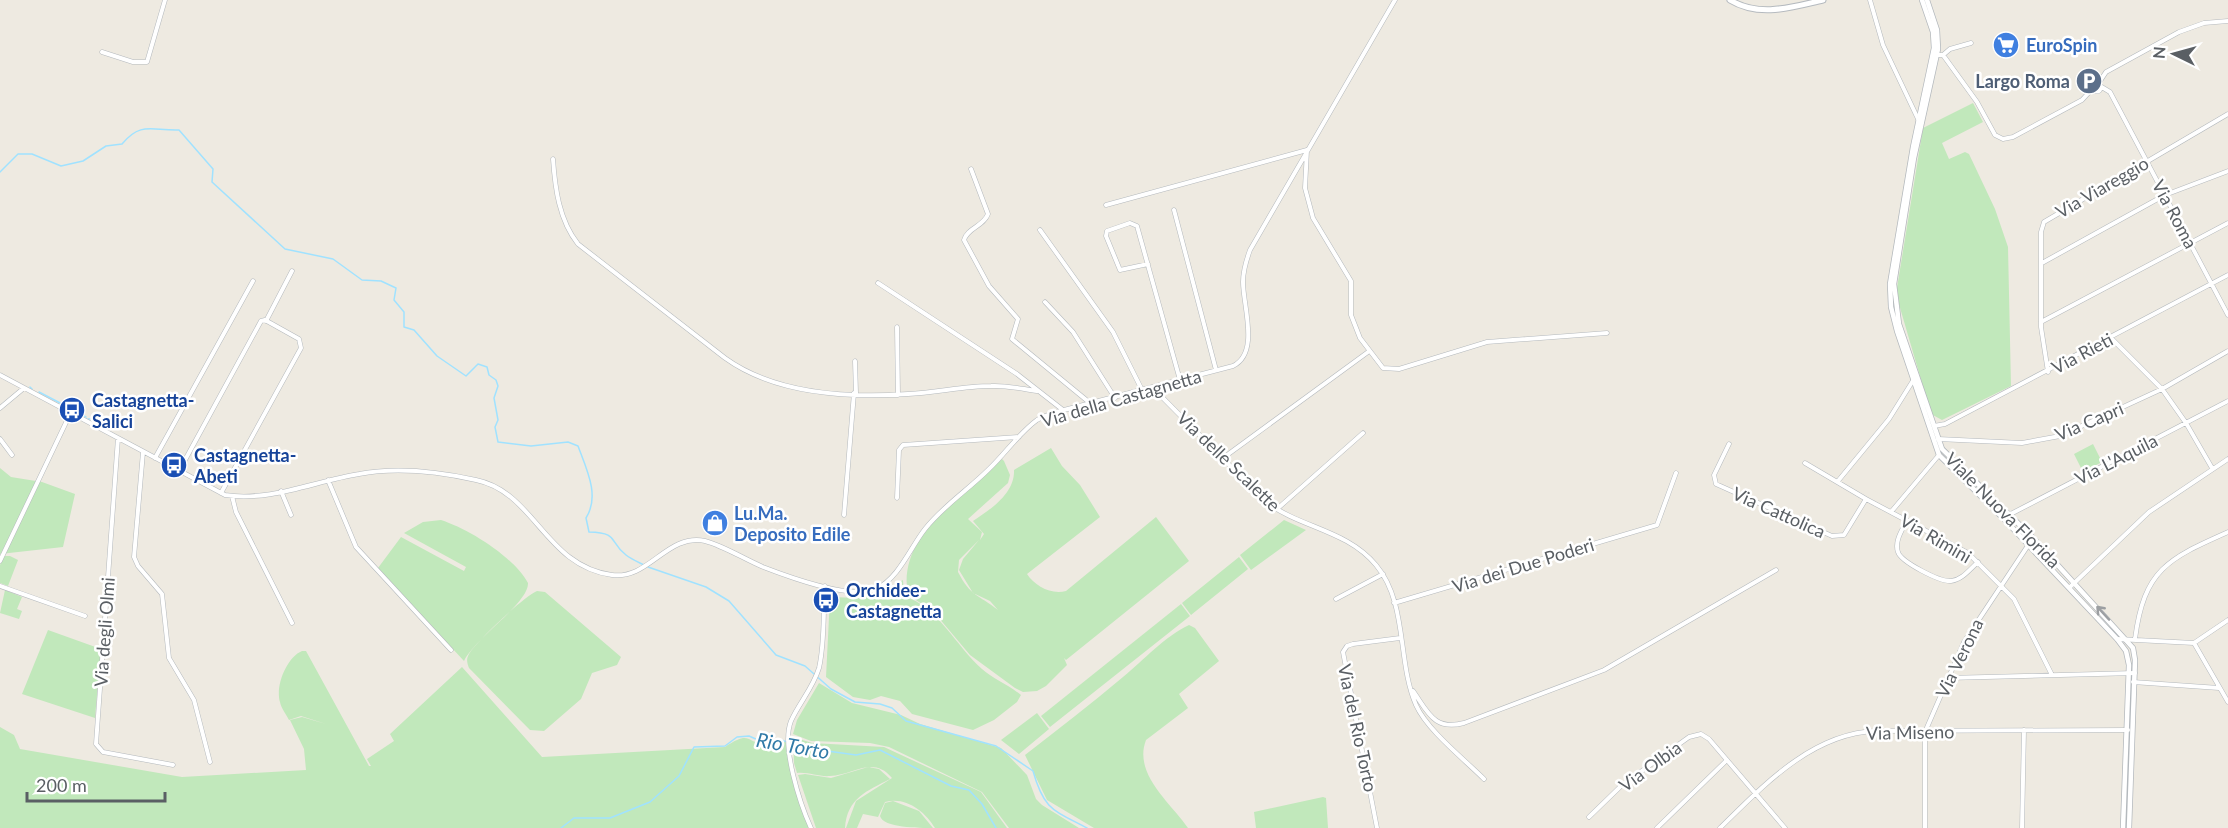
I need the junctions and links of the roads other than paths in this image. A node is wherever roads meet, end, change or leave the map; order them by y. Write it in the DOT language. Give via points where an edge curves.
graph roads {
  1 [pos="165,0"];
  2 [pos="1395,0"];
  3 [pos="1731,0"];
  4 [pos="1823,0"];
  5 [pos="1870,0"];
  6 [pos="1922,0"];
  7 [pos="1927,0"];
  8 [pos="2228,21"];
  9 [pos="1971,43"];
  10 [pos="102,52"];
  11 [pos="1941,55"];
  12 [pos="2099,85"];
  13 [pos="2228,114"];
  14 [pos="1920,122"];
  15 [pos="1307,150"];
  16 [pos="553,159"];
  17 [pos="2146,161"];
  18 [pos="971,169"];
  19 [pos="2228,171"];
  20 [pos="2165,195"];
  21 [pos="1106,205"];
  22 [pos="1174,210"];
  23 [pos="2228,223"];
  24 [pos="1041,230"];
  25 [pos="2190,243"];
  26 [pos="1148,264"];
  27 [pos="2041,264"];
  28 [pos="292,271"];
  29 [pos="2228,275"];
  30 [pos="253,281"];
  31 [pos="878,283"];
  32 [pos="2211,283"];
  33 [pos="1045,302"];
  34 [pos="2228,315"];
  35 [pos="266,321"];
  36 [pos="2040,323"];
  37 [pos="897,327"];
  38 [pos="1607,333"];
  39 [pos="2111,338"];
  40 [pos="2228,351"];
  41 [pos="1368,352"];
  42 [pos="855,361"];
  43 [pos="1216,370"];
  44 [pos="2048,372"];
  45 [pos="0,375"];
  46 [pos="1917,375"];
  47 [pos="1180,380"];
  48 [pos="1913,381"];
  49 [pos="24,388"];
  50 [pos="1153,388"];
  51 [pos="2162,389"];
  52 [pos="1142,390"];
  53 [pos="1037,391"];
  54 [pos="855,393"];
  55 [pos="898,395"];
  56 [pos="1114,398"];
  57 [pos="2228,401"];
  58 [pos="1090,404"];
  59 [pos="0,408"];
  60 [pos="1064,410"];
  61 [pos="71,412"];
  62 [pos="2186,423"];
  63 [pos="1933,427"];
  64 [pos="1363,433"];
  65 [pos="1020,437"];
  66 [pos="118,438"];
  67 [pos="0,439"];
  68 [pos="1937,439"];
  69 [pos="1729,444"];
  70 [pos="143,452"];
  71 [pos="12,455"];
  72 [pos="1939,456"];
  73 [pos="155,458"];
  74 [pos="1223,458"];
  75 [pos="2228,459"];
  76 [pos="1805,463"];
  77 [pos="2212,468"];
  78 [pos="179,471"];
  79 [pos="1676,473"];
  80 [pos="328,480"];
  81 [pos="1838,481"];
  82 [pos="282,491"];
  83 [pos="221,493"];
  84 [pos="232,496"];
  85 [pos="897,498"];
  86 [pos="1866,499"];
  87 [pos="1277,509"];
  88 [pos="1891,512"];
  89 [pos="291,515"];
  90 [pos="844,515"];
  91 [pos="2006,516"];
  92 [pos="1907,520"];
  93 [pos="2228,532"];
  94 [pos="2033,538"];
  95 [pos="2029,544"];
  96 [pos="0,561"];
  97 [pos="1978,562"];
  98 [pos="1776,570"];
  99 [pos="1383,574"];
  100 [pos="2075,582"];
  101 [pos="2001,584"];
  102 [pos="0,586"];
  103 [pos="825,586"];
  104 [pos="2070,587"];
  105 [pos="1336,599"];
  106 [pos="1394,603"];
  107 [pos="85,616"];
  108 [pos="292,623"];
  109 [pos="2227,624"];
  110 [pos="1400,638"];
  111 [pos="2117,639"];
  112 [pos="2127,639"];
  113 [pos="2135,639"];
  114 [pos="2194,644"];
  115 [pos="451,650"];
  116 [pos="2128,673"];
  117 [pos="2135,673"];
  118 [pos="2052,675"];
  119 [pos="1947,678"];
  120 [pos="2131,682"];
  121 [pos="1411,688"];
  122 [pos="2219,688"];
  123 [pos="2228,702"];
  124 [pos="2024,730"];
  125 [pos="2129,730"];
  126 [pos="1925,732"];
  127 [pos="1727,760"];
  128 [pos="210,762"];
  129 [pos="173,765"];
  130 [pos="1484,779"];
  131 [pos="1756,793"];
  132 [pos="1589,817"];
  133 [pos="811,828"];
  134 [pos="1377,828"];
  135 [pos="1657,828"];
  136 [pos="1720,828"];
  137 [pos="1785,828"];
  138 [pos="1925,828"];
  139 [pos="2022,828"];
  140 [pos="2123,828"];
  141 [pos="2129,828"];
  1 -- 10 [label="street" via="147,62 133,62"];
  2 -- 15 [label="street, Via della Castagnetta"];
  3 -- 4 [label="main road" via="1740,6 1767,11"];
  5 -- 14 [label="street" via="1883,45"];
  6 -- 14 [label="street, Viale Nuova Florida" via="1934,44"];
  7 -- 11 [label="street, Viale Nuova Florida"];
  8 -- 12 [label="street" via="2204,23 2179,33 2106,72"];
  9 -- 11 [label="street"];
  11 -- 12 [label="street" via="2001,139 2011,138 2072,105 2093,88 2098,91"];
  11 -- 14 [label="street, Viale Nuova Florida"];
  12 -- 17 [label="street, Via Roma" via="2110,92"];
  13 -- 17 [label="street, Via Viareggio"];
  14 -- 46 [label="street, Viale Nuova Florida" via="1894,288 1898,318"];
  14 -- 48 [label="street, Viale Nuova Florida" via="1890,286 1894,319"];
  15 -- 21 [label="street"];
  15 -- 41 [label="street" via="1305,180 1310,208 1319,232 1352,281 1351,318"];
  15 -- 43 [label="street, Via della Castagnetta" via="1247,258 1243,281 1248,334 1245,354 1238,364"];
  16 -- 54 [label="street" via="558,199 568,230 581,247 612,273 727,360 746,370 803,388"];
  17 -- 20 [label="street, Via Roma"];
  17 -- 27 [label="street, Via Viareggio" via="2045,221"];
  18 -- 58 [label="street" via="987,216 964,240 987,283 1018,319 1012,339"];
  19 -- 20 [label="street"];
  20 -- 25 [label="street, Via Roma"];
  20 -- 27 [label="street"];
  22 -- 43 [label="street"];
  23 -- 25 [label="street"];
  24 -- 52 [label="street" via="1110,327"];
  25 -- 32 [label="street, Via Roma"];
  25 -- 36 [label="street"];
  26 -- 26 [label="street" via="1135,224 1107,231 1120,270"];
  26 -- 47 [label="street"];
  27 -- 36 [label="street, Via Viareggio"];
  28 -- 35 [label="street"];
  29 -- 32 [label="street, Via Rieti"];
  30 -- 73 [label="street"];
  31 -- 53 [label="street"];
  32 -- 34 [label="street, Via Roma"];
  32 -- 39 [label="street, Via Rieti"];
  33 -- 56 [label="street" via="1073,332"];
  35 -- 78 [label="street" via="261,322"];
  35 -- 83 [label="street" via="302,343"];
  36 -- 44 [label="street, Via Viareggio"];
  37 -- 55 [label="street"];
  38 -- 41 [label="street" via="1487,342 1392,370 1381,367"];
  39 -- 44 [label="street, Via Rieti"];
  39 -- 51 [label="street"];
  40 -- 51 [label="street, Via Capri"];
  41 -- 74 [label="street"];
  42 -- 54 [label="street"];
  43 -- 47 [label="street, Via della Castagnetta"];
  44 -- 63 [label="street, Via Rieti"];
  45 -- 49 [label="street, Via della Castagnetta"];
  46 -- 48 [label="street"];
  46 -- 63 [label="street, Viale Nuova Florida"];
  47 -- 50 [label="street, Via della Castagnetta"];
  48 -- 72 [label="street, Viale Nuova Florida"];
  48 -- 81 [label="street" via="1889,419"];
  49 -- 59 [label="street"];
  49 -- 61 [label="street, Via della Castagnetta"];
  50 -- 52 [label="street, Via della Castagnetta"];
  50 -- 74 [label="street, Via delle Scalette"];
  51 -- 62 [label="street"];
  51 -- 68 [label="street, Via Capri" via="2072,432 2045,440 2012,443"];
  52 -- 56 [label="street, Via della Castagnetta"];
  53 -- 55 [label="street" via="992,386"];
  53 -- 60 [label="street"];
  54 -- 55 [label="street"];
  54 -- 90 [label="street"];
  56 -- 58 [label="street, Via della Castagnetta"];
  57 -- 62 [label="street, Via L'Aquila"];
  58 -- 60 [label="street, Via della Castagnetta"];
  60 -- 65 [label="street, Via della Castagnetta" via="1038,419"];
  61 -- 66 [label="street, Via della Castagnetta"];
  61 -- 96 [label="street"];
  62 -- 77 [label="street"];
  62 -- 91 [label="street, Via L'Aquila"];
  63 -- 68 [label="street, Viale Nuova Florida"];
  64 -- 87 [label="street"];
  65 -- 85 [label="street" via="903,445 899,450"];
  65 -- 103 [label="street, Via della Castagnetta" via="932,519 887,582 860,593"];
  66 -- 70 [label="street, Via della Castagnetta"];
  66 -- 129 [label="street, Via degli Olmi" via="96,744 103,752"];
  67 -- 71 [label="street"];
  68 -- 91 [label="street, Viale Nuova Florida" via="1945,453"];
  69 -- 86 [label="street, Via Cattolica" via="1714,475 1716,484 1832,536 1844,535"];
  70 -- 73 [label="street, Via della Castagnetta"];
  70 -- 128 [label="street" via="135,559 162,594 169,658 194,700"];
  72 -- 88 [label="street"];
  72 -- 91 [label="street, Viale Nuova Florida"];
  73 -- 78 [label="street, Via della Castagnetta"];
  74 -- 87 [label="street, Via delle Scalette"];
  75 -- 77 [label="street"];
  76 -- 81 [label="street, Via Rimini"];
  77 -- 100 [label="street" via="2149,512"];
  78 -- 83 [label="street, Via della Castagnetta"];
  79 -- 106 [label="street, Via dei Due Poderi" via="1657,525"];
  80 -- 82 [label="street, Via della Castagnetta"];
  80 -- 103 [label="street, Via della Castagnetta" via="396,471 487,483 510,495 573,562 613,575 642,569 681,543 700,541"];
  80 -- 115 [label="street" via="356,547"];
  81 -- 86 [label="street, Via Rimini"];
  82 -- 84 [label="street, Via della Castagnetta"];
  82 -- 89 [label="street"];
  83 -- 84 [label="street, Via della Castagnetta"];
  84 -- 108 [label="street" via="239,519"];
  86 -- 88 [label="street, Via Rimini"];
  87 -- 99 [label="street, Via delle Scalette" via="1351,542"];
  88 -- 92 [label="street, Via Rimini"];
  91 -- 94 [label="street, Viale Nuova Florida"];
  91 -- 95 [label="street, Viale Nuova Florida"];
  92 -- 97 [label="street, Via Rimini" via="1963,549"];
  92 -- 97 [label="street" via="1897,547 1906,561 1938,579 1950,581 1963,576"];
  93 -- 113 [label="street" via="2174,559 2157,574 2141,602"];
  94 -- 95 [label="street, Via Verona"];
  94 -- 100 [label="street, Viale Nuova Florida"];
  95 -- 101 [label="street, Via Verona"];
  95 -- 104 [label="street, Viale Nuova Florida"];
  97 -- 101 [label="street, Via Rimini"];
  98 -- 121 [label="street" via="1604,670 1462,724 1437,723"];
  99 -- 105 [label="street"];
  99 -- 106 [label="street, Via delle Scalette"];
  100 -- 104 [label="street"];
  112 -- 100 [label="street, Viale Nuova Florida, one-way"];
  101 -- 118 [label="street, Via Rimini" via="2017,604"];
  101 -- 119 [label="street, Via Verona" via="1968,634"];
  102 -- 107 [label="street"];
  103 -- 133 [label="street" via="819,667 791,722 789,739 795,783"];
  104 -- 111 [label="street, Viale Nuova Florida"];
  106 -- 110 [label="street, Via delle Scalette"];
  109 -- 114 [label="street"];
  110 -- 121 [label="street, Via delle Scalette"];
  110 -- 134 [label="street, Via del Rio Torto" via="1351,645 1343,654"];
  111 -- 112 [label="street"];
  111 -- 116 [label="street, Viale Nuova Florida" via="2127,653"];
  112 -- 113 [label="street"];
  112 -- 117 [label="street, Viale Nuova Florida" via="2135,653"];
  113 -- 114 [label="street"];
  114 -- 122 [label="street"];
  116 -- 117 [label="street"];
  116 -- 118 [label="street"];
  116 -- 120 [label="street, Viale Nuova Florida"];
  117 -- 120 [label="street, Viale Nuova Florida"];
  118 -- 119 [label="street"];
  119 -- 126 [label="street, Via Verona"];
  120 -- 122 [label="street"];
  120 -- 125 [label="street, Viale Nuova Florida"];
  121 -- 130 [label="street, Via delle Scalette" via="1423,717"];
  122 -- 123 [label="street"];
  124 -- 125 [label="street, Via Miseno"];
  124 -- 126 [label="street, Via Miseno"];
  124 -- 139 [label="street"];
  125 -- 140 [label="street, Viale Nuova Florida"];
  125 -- 141 [label="street, Viale Nuova Florida"];
  126 -- 131 [label="street, Via Miseno" via="1871,731 1840,737 1797,761"];
  126 -- 138 [label="street, Via Verona"];
  127 -- 131 [label="street, Via Olbia"];
  127 -- 132 [label="street, Via Olbia" via="1708,737 1695,735 1621,786"];
  127 -- 135 [label="street"];
  131 -- 136 [label="street, Via Miseno"];
  131 -- 137 [label="street, Via Olbia"];
}
